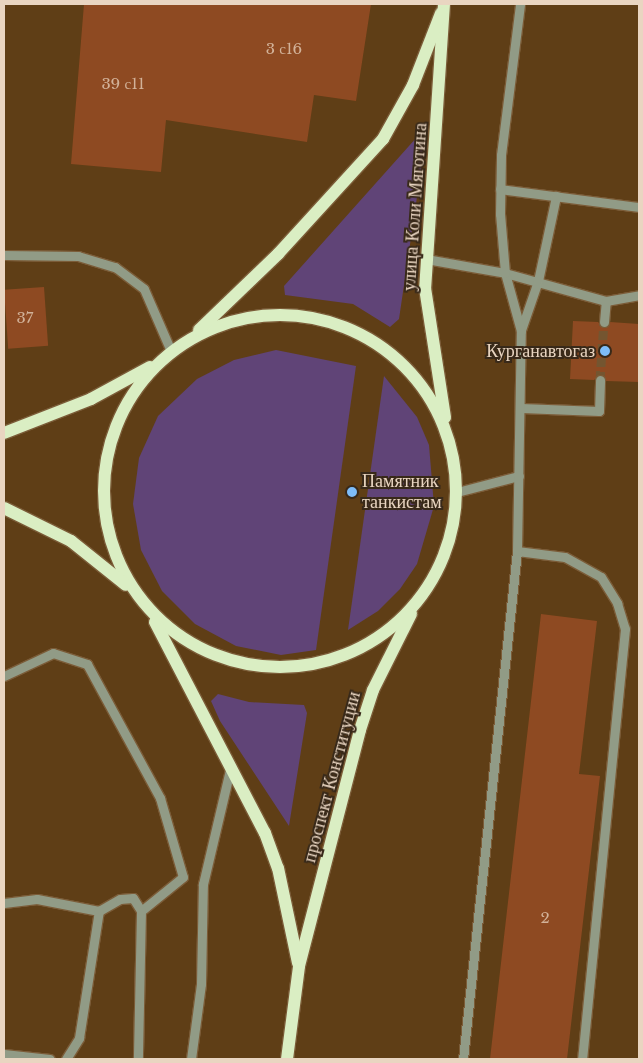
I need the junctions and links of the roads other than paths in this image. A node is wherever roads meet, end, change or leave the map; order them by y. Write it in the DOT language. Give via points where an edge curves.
graph roads {
  1 [pos="520,4"];
  2 [pos="444,5"];
  3 [pos="500,189"];
  4 [pos="556,196"];
  5 [pos="639,207"];
  6 [pos="4,255"];
  7 [pos="426,259"];
  8 [pos="505,273"];
  9 [pos="538,281"];
  10 [pos="639,295"];
  11 [pos="606,301"];
  12 [pos="604,322"];
  13 [pos="521,330"];
  14 [pos="191,338"];
  15 [pos="171,351"];
  16 [pos="157,364"];
  17 [pos="600,380"];
  18 [pos="522,408"];
  19 [pos="4,433"];
  20 [pos="449,439"];
  21 [pos="519,476"];
  22 [pos="457,492"];
  23 [pos="4,508"];
  24 [pos="517,551"];
  25 [pos="135,593"];
  26 [pos="416,603"];
  27 [pos="154,620"];
  28 [pos="4,676"];
  29 [pos="232,764"];
  30 [pos="4,902"];
  31 [pos="99,911"];
  32 [pos="141,911"];
  33 [pos="299,966"];
  34 [pos="4,1054"];
  35 [pos="50,1059"];
  36 [pos="66,1059"];
  37 [pos="138,1059"];
  38 [pos="191,1059"];
  39 [pos="287,1059"];
  40 [pos="463,1059"];
  41 [pos="582,1059"];
  1 -- 3 [label="street"];
  2 -- 7 [label="main road, улица Коли Мяготина"];
  2 -- 14 [label="main road, улица Коли Мяготина" via="413,85 383,139 278,254"];
  3 -- 4 [label="street"];
  3 -- 8 [label="street"];
  4 -- 5 [label="street"];
  4 -- 9 [label="street"];
  6 -- 15 [label="street" via="78,256 114,267 144,289"];
  7 -- 8 [label="street"];
  7 -- 20 [label="main road, улица Коли Мяготина" via="428,327"];
  8 -- 9 [label="street"];
  8 -- 13 [label="street"];
  9 -- 11 [label="street"];
  9 -- 13 [label="street"];
  10 -- 11 [label="street"];
  11 -- 12 [label="street"];
  13 -- 18 [label="street"];
  14 -- 15 [label="main road"];
  14 -- 20 [label="main road" via="226,322 273,314 330,321 374,342 405,365 438,412"];
  15 -- 16 [label="main road"];
  16 -- 19 [label="main road" via="91,399"];
  16 -- 25 [label="main road" via="134,391 106,457 107,528 118,562"];
  17 -- 18 [label="street" via="599,411"];
  18 -- 21 [label="street"];
  20 -- 22 [label="main road"];
  21 -- 22 [label="street"];
  21 -- 24 [label="street"];
  22 -- 26 [label="main road, проспект Конституции" via="444,556"];
  23 -- 25 [label="main road" via="71,541"];
  24 -- 40 [label="street"];
  24 -- 41 [label="street" via="564,557 601,577 617,602 625,629"];
  25 -- 27 [label="main road, проспект Конституции"];
  26 -- 27 [label="main road" via="363,646 297,667 229,660"];
  26 -- 33 [label="main road, проспект Конституции" via="373,690"];
  27 -- 29 [label="main road, проспект Конституции"];
  28 -- 32 [label="street" via="53,653 88,664 112,703 160,798 183,877"];
  29 -- 33 [label="main road, проспект Конституции" via="278,868"];
  29 -- 38 [label="street" via="203,884 201,984"];
  30 -- 31 [label="street" via="37,898"];
  31 -- 32 [label="street" via="120,899 133,898"];
  31 -- 36 [label="street" via="79,1038"];
  32 -- 37 [label="street"];
  33 -- 39 [label="main road, проспект Конституции"];
  34 -- 35 [label="street"];
}
